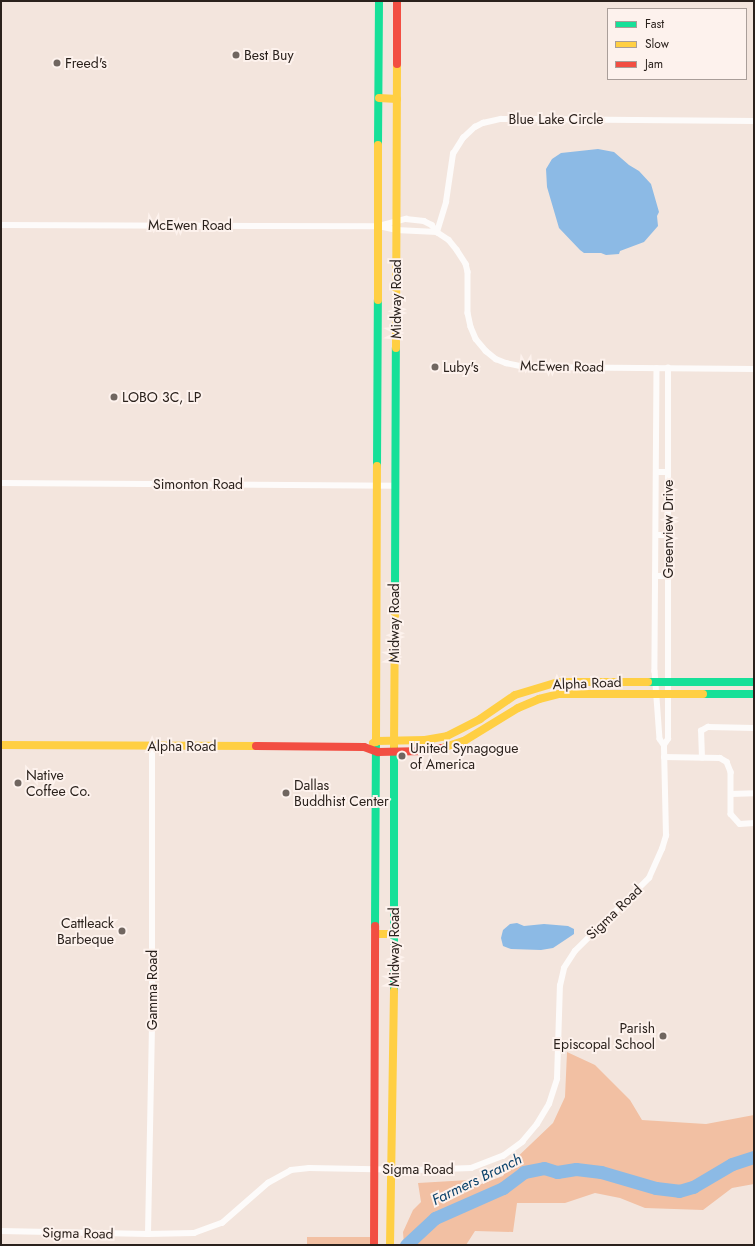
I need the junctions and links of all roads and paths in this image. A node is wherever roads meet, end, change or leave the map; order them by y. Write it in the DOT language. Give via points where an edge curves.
graph roads {
  1 [pos="379,1"];
  2 [pos="397,1"];
  3 [pos="379,98"];
  4 [pos="397,99"];
  5 [pos="754,121"];
  6 [pos="396,221"];
  7 [pos="1,225"];
  8 [pos="379,226"];
  9 [pos="396,230"];
  10 [pos="437,232"];
  11 [pos="657,368"];
  12 [pos="668,368"];
  13 [pos="754,369"];
  14 [pos="656,472"];
  15 [pos="668,472"];
  16 [pos="1,483"];
  17 [pos="378,486"];
  18 [pos="395,486"];
  19 [pos="656,535"];
  20 [pos="668,535"];
  21 [pos="655,576"];
  22 [pos="668,576"];
  23 [pos="558,682"];
  24 [pos="754,682"];
  25 [pos="657,688"];
  26 [pos="668,688"];
  27 [pos="559,694"];
  28 [pos="754,694"];
  29 [pos="754,728"];
  30 [pos="394,741"];
  31 [pos="377,742"];
  32 [pos="1,745"];
  33 [pos="664,745"];
  34 [pos="152,746"];
  35 [pos="364,747"];
  36 [pos="378,752"];
  37 [pos="394,752"];
  38 [pos="664,757"];
  39 [pos="702,758"];
  40 [pos="731,794"];
  41 [pos="754,794"];
  42 [pos="754,823"];
  43 [pos="377,934"];
  44 [pos="395,934"];
  45 [pos="376,1169"];
  46 [pos="392,1169"];
  47 [pos="1,1231"];
  48 [pos="148,1234"];
  49 [pos="374,1243"];
  50 [pos="390,1245"];
  1 -- 3 [label="main road, Midway Road"];
  2 -- 4 [label="main road, Midway Road"];
  3 -- 4 [label="main road"];
  3 -- 8 [label="main road, Midway Road"];
  4 -- 6 [label="main road, Midway Road"];
  5 -- 10 [label="street, Blue Lake Circle" via="501,119 484,123 463,138 453,154 446,202"];
  6 -- 8 [label="street, McEwen Road"];
  6 -- 9 [label="main road, Midway Road"];
  6 -- 10 [label="street, McEwen Road" via="424,221 432,225"];
  7 -- 8 [label="street, McEwen Road"];
  8 -- 9 [label="street, McEwen Road"];
  8 -- 17 [label="main road, Midway Road"];
  9 -- 10 [label="street, McEwen Road"];
  9 -- 18 [label="main road, Midway Road"];
  10 -- 11 [label="street, McEwen Road" via="449,240 466,264 471,327 479,343 496,359 525,367"];
  11 -- 12 [label="street, McEwen Road"];
  11 -- 14 [label="street, Greenview Drive"];
  12 -- 13 [label="street, McEwen Road"];
  12 -- 15 [label="street, Greenview Drive"];
  14 -- 15 [label="street"];
  14 -- 19 [label="street, Greenview Drive"];
  15 -- 20 [label="street, Greenview Drive"];
  16 -- 17 [label="street, Simonton Road"];
  17 -- 18 [label="street, Simonton Road"];
  17 -- 31 [label="main road, Midway Road"];
  18 -- 30 [label="main road, Midway Road"];
  19 -- 20 [label="street"];
  19 -- 21 [label="street, Greenview Drive"];
  20 -- 22 [label="street, Greenview Drive"];
  21 -- 22 [label="street"];
  21 -- 25 [label="street, Greenview Drive"];
  22 -- 26 [label="street, Greenview Drive"];
  23 -- 25 [label="main road, Alpha Road"];
  23 -- 27 [label="main road"];
  23 -- 30 [label="main road, Alpha Road" via="515,695 480,719 453,733 425,740"];
  24 -- 26 [label="main road, Alpha Road"];
  25 -- 26 [label="main road, Alpha Road"];
  25 -- 27 [label="main road, Alpha Road"];
  25 -- 33 [label="street, Sigma Road" via="660,739"];
  26 -- 28 [label="main road, Alpha Road"];
  26 -- 33 [label="street, Sigma Road" via="668,739"];
  27 -- 37 [label="main road, Alpha Road" via="518,708 480,733 451,746 425,751"];
  29 -- 39 [label="street" via="708,727 701,731"];
  30 -- 31 [label="main road, Alpha Road"];
  30 -- 37 [label="main road, Midway Road"];
  31 -- 35 [label="main road, Alpha Road"];
  31 -- 36 [label="main road, Midway Road"];
  32 -- 34 [label="main road, Alpha Road"];
  33 -- 38 [label="street, Sigma Road"];
  34 -- 35 [label="main road, Alpha Road"];
  34 -- 48 [label="street, Gamma Road" via="152,1021"];
  35 -- 36 [label="main road, Alpha Road"];
  36 -- 37 [label="main road, Alpha Road"];
  36 -- 43 [label="main road, Midway Road"];
  37 -- 44 [label="main road, Midway Road"];
  38 -- 39 [label="street"];
  38 -- 46 [label="street, Sigma Road" via="666,826 662,849 649,878 575,951 564,968 560,986 557,1079 549,1104 537,1124 522,1142 503,1156 471,1168"];
  39 -- 40 [label="street" via="720,758 727,762 731,772"];
  40 -- 41 [label="street"];
  40 -- 42 [label="street" via="731,814 735,820 740,824"];
  43 -- 44 [label="main road"];
  43 -- 45 [label="main road, Midway Road"];
  44 -- 46 [label="main road, Midway Road"];
  45 -- 46 [label="street, Sigma Road"];
  45 -- 48 [label="street, Sigma Road" via="291,1170 268,1183 228,1219 213,1227 185,1234"];
  45 -- 49 [label="main road, Midway Road"];
  46 -- 50 [label="main road, Midway Road"];
  47 -- 48 [label="street, Sigma Road"];
}
